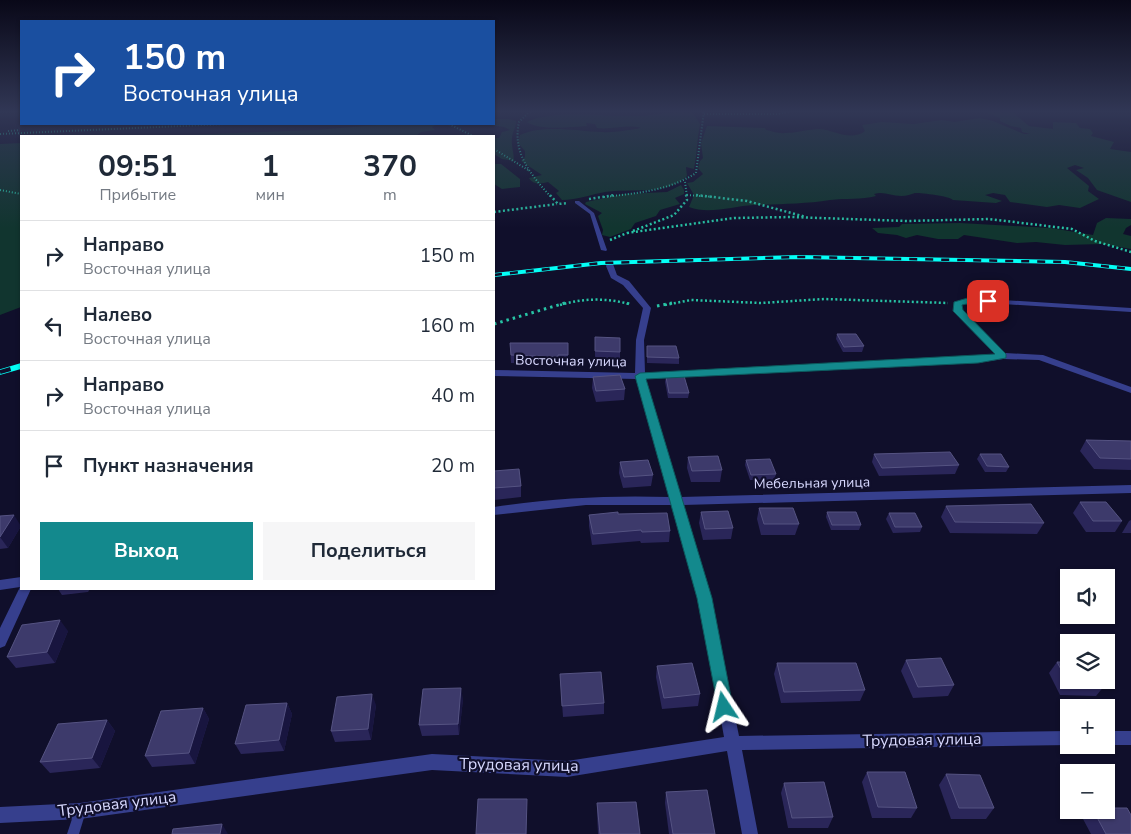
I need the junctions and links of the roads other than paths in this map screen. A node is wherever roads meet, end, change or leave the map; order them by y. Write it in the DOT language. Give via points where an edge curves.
graph roads {
  1 [pos="576,202"];
  2 [pos="604,250"];
  3 [pos="610,266"];
  4 [pos="1131,310"];
  5 [pos="1002,356"];
  6 [pos="495,373"];
  7 [pos="640,376"];
  8 [pos="1131,390"];
  9 [pos="1131,489"];
  10 [pos="678,501"];
  11 [pos="495,511"];
  12 [pos="20,582"];
  13 [pos="0,585"];
  14 [pos="25,590"];
  15 [pos="0,642"];
  16 [pos="1060,738"];
  17 [pos="1115,738"];
  18 [pos="1131,738"];
  19 [pos="731,743"];
  20 [pos="80,811"];
  21 [pos="0,816"];
  22 [pos="73,834"];
  23 [pos="750,834"];
  1 -- 2 [label="lane" via="592,213"];
  3 -- 7 [label="street" via="614,276 626,283 647,308 640,340"];
  4 -- 5 [label="street" via="971,300 958,304 958,311"];
  5 -- 7 [label="street, Восточная улица" via="978,360"];
  5 -- 8 [label="street, Восточная улица" via="1040,357"];
  6 -- 7 [label="street, Восточная улица"];
  7 -- 10 [label="street"];
  9 -- 10 [label="street, Мебельная улица"];
  10 -- 11 [label="street, Мебельная улица" via="623,498 567,501"];
  10 -- 19 [label="street" via="705,598"];
  12 -- 13 [label="street"];
  14 -- 15 [label="street"];
  16 -- 19 [label="street, Трудовая улица"];
  17 -- 18 [label="street"];
  19 -- 20 [label="street, Трудовая улица" via="567,769 432,762"];
  19 -- 23 [label="street"];
  20 -- 21 [label="street, Трудовая улица"];
  20 -- 22 [label="lane"];
}
